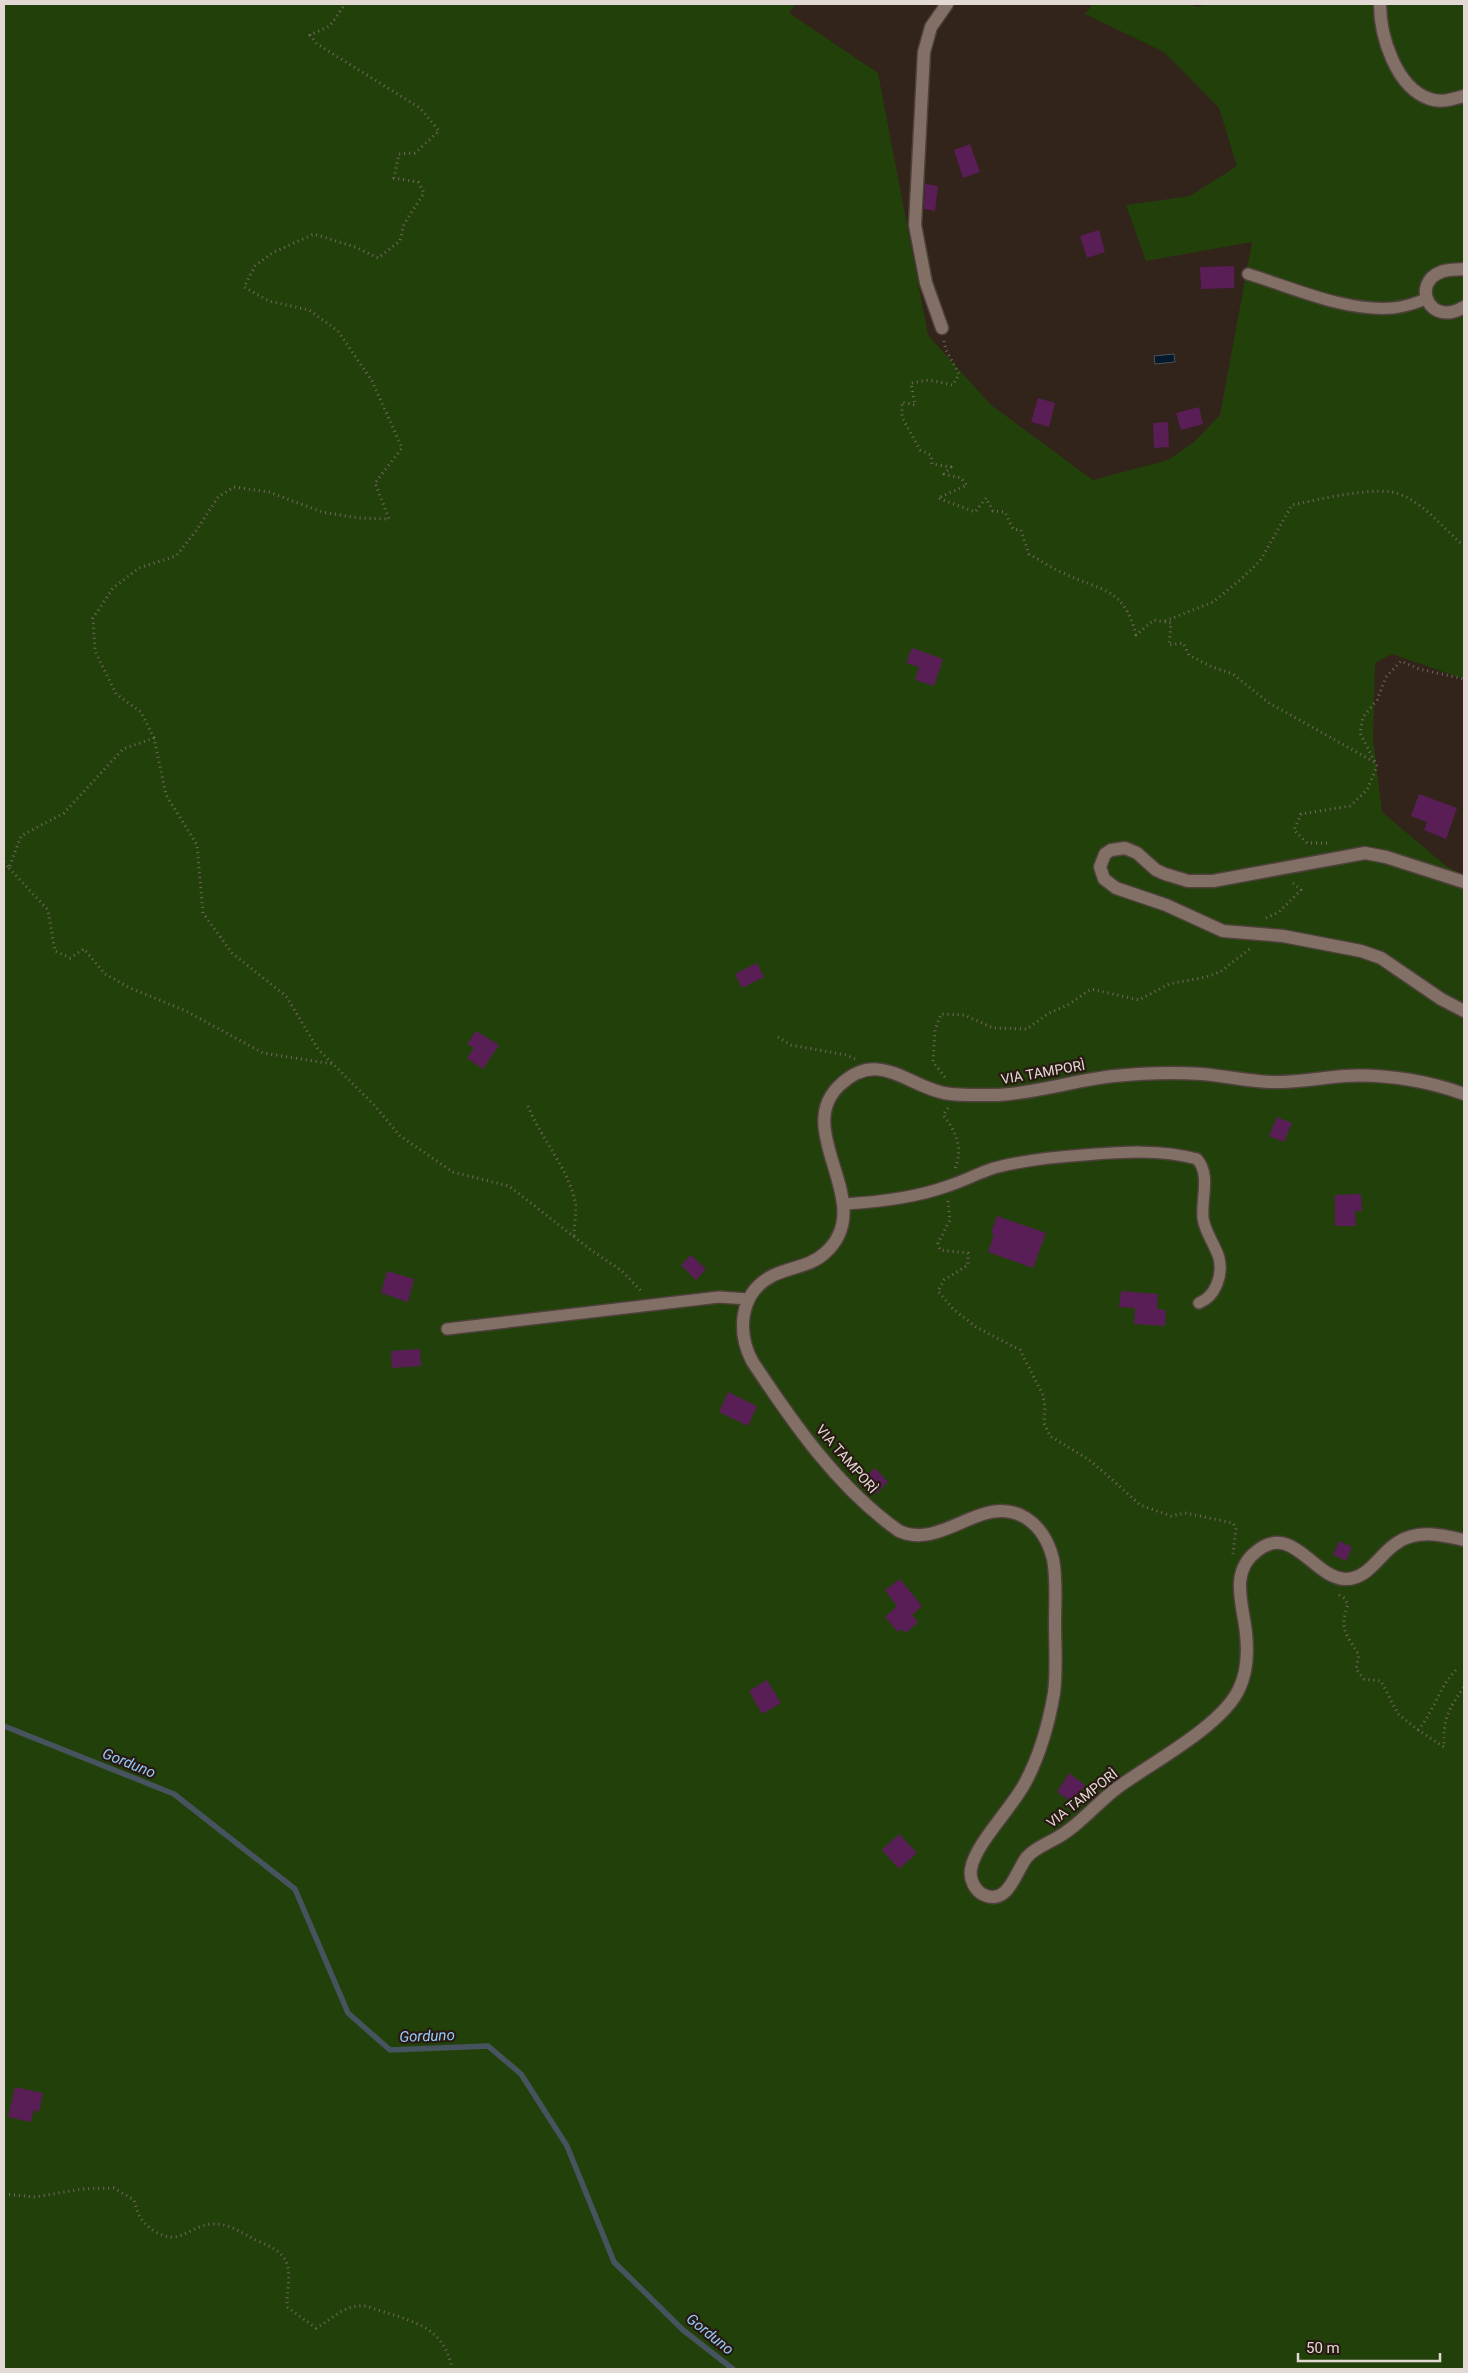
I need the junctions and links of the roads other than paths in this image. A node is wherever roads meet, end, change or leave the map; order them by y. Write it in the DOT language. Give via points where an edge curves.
graph roads {
  1 [pos="948,4"];
  2 [pos="1380,4"];
  3 [pos="1464,96"];
  4 [pos="1464,269"];
  5 [pos="1248,274"];
  6 [pos="1426,299"];
  7 [pos="1464,307"];
  8 [pos="942,328"];
  9 [pos="1464,882"];
  10 [pos="1464,1011"];
  11 [pos="1464,1094"];
  12 [pos="844,1204"];
  13 [pos="748,1299"];
  14 [pos="1199,1303"];
  15 [pos="447,1329"];
  16 [pos="1464,1540"];
  1 -- 8 [label="street" via="931,27 924,52 914,210 926,283"];
  2 -- 3 [label="street" via="1388,48 1413,89 1432,100"];
  4 -- 6 [label="street" via="1436,274 1428,282"];
  5 -- 6 [label="lane" via="1324,298 1373,308 1403,307"];
  6 -- 7 [label="street" via="1441,312 1453,312"];
  9 -- 10 [label="street" via="1374,854 1200,882 1156,870 1137,853 1125,848 1111,850 1100,867 1104,878 1116,888 1166,905 1223,931 1312,941 1381,958"];
  11 -- 12 [label="street, VIA TAMPORÌ" via="1432,1084 1377,1077 1342,1076 1269,1082 1184,1073 1116,1075 1012,1094 954,1094 888,1070 868,1070 841,1084 824,1108 824,1128"];
  12 -- 13 [label="street" via="839,1236 826,1252 806,1265 772,1276"];
  12 -- 14 [label="lane" via="890,1200 947,1187 994,1168 1029,1159 1124,1152 1163,1152 1197,1159 1205,1172 1205,1225 1220,1266 1214,1290"];
  13 -- 15 [label="lane" via="719,1296"];
  13 -- 16 [label="street, VIA TAMPORÌ" via="742,1339 752,1361 825,1460 872,1510 900,1531 916,1536 934,1534 993,1511 1013,1512 1032,1522 1050,1550 1055,1578 1053,1695 1025,1783 980,1848 971,1867 971,1878 983,1894 996,1896 1006,1892 1034,1850 1068,1831 1114,1790 1214,1721 1229,1706 1246,1667 1239,1581 1243,1568 1259,1548 1281,1543 1336,1577 1350,1578 1366,1571 1406,1538 1426,1534"];
}
